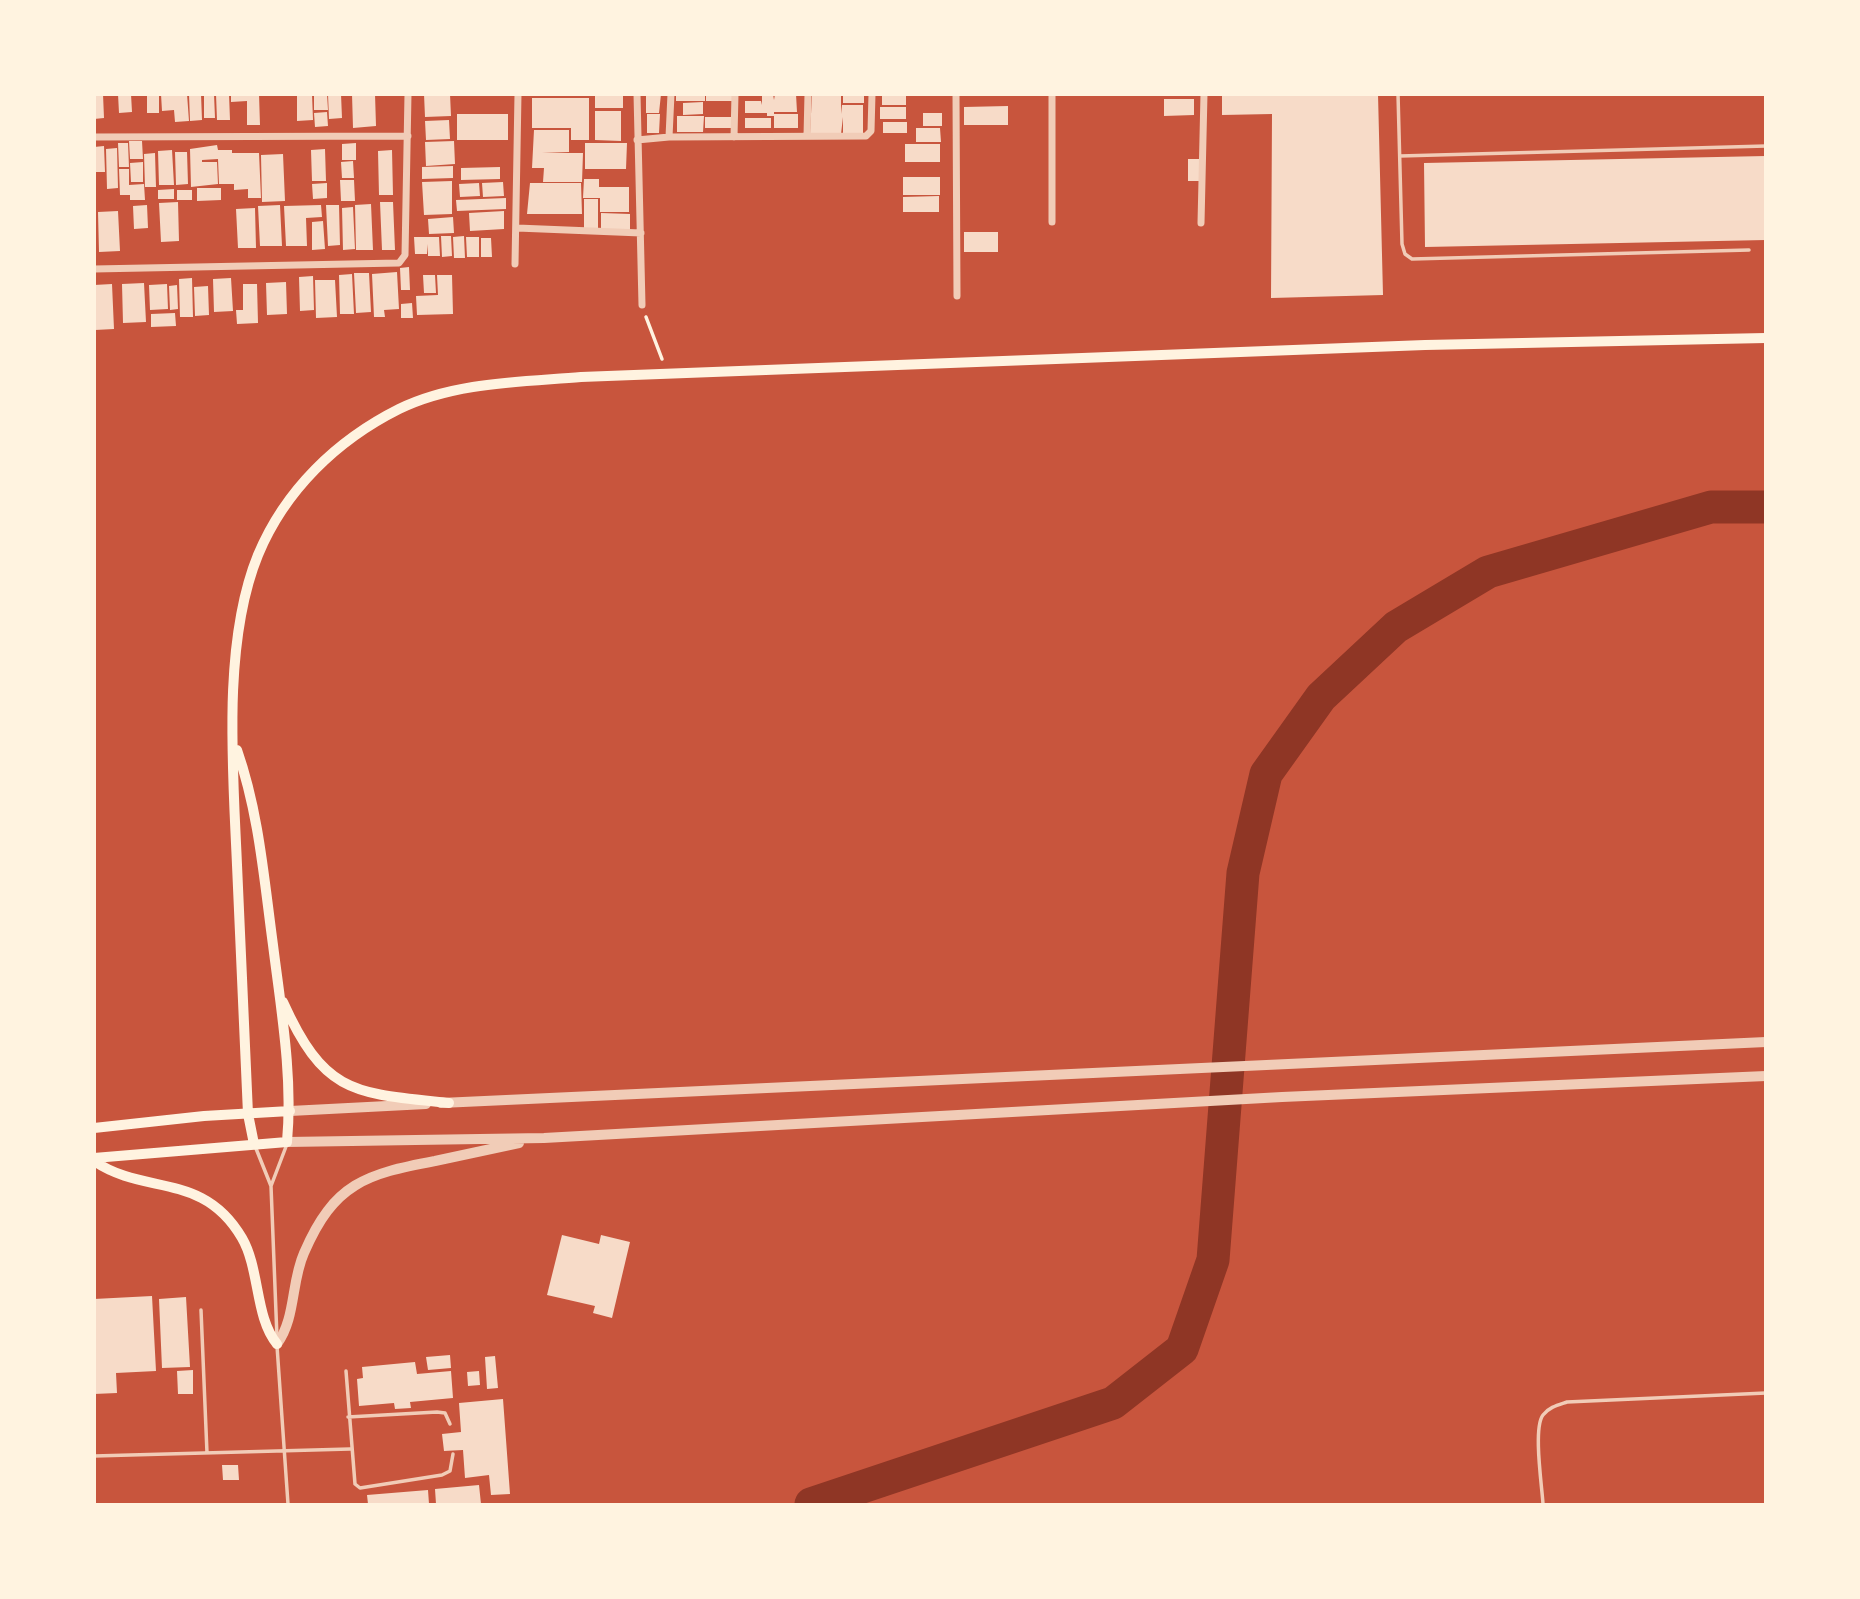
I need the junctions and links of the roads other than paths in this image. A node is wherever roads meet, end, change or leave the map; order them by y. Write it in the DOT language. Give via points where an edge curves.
graph roads {
  1 [pos="408,94"];
  2 [pos="518,94"];
  3 [pos="637,94"];
  4 [pos="671,94"];
  5 [pos="735,94"];
  6 [pos="808,94"];
  7 [pos="872,94"];
  8 [pos="957,94"];
  9 [pos="1052,94"];
  10 [pos="1204,94"];
  11 [pos="1398,94"];
  12 [pos="807,135"];
  13 [pos="408,136"];
  14 [pos="734,136"];
  15 [pos="94,137"];
  16 [pos="670,137"];
  17 [pos="637,140"];
  18 [pos="1766,146"];
  19 [pos="1399,156"];
  20 [pos="1052,222"];
  21 [pos="1201,223"];
  22 [pos="517,228"];
  23 [pos="641,233"];
  24 [pos="1749,250"];
  25 [pos="515,264"];
  26 [pos="94,269"];
  27 [pos="957,296"];
  28 [pos="642,305"];
  29 [pos="1766,338"];
  30 [pos="234,741"];
  31 [pos="279,993"];
  32 [pos="1766,1042"];
  33 [pos="1766,1076"];
  34 [pos="449,1103"];
  35 [pos="290,1111"];
  36 [pos="248,1114"];
  37 [pos="94,1128"];
  38 [pos="544,1138"];
  39 [pos="287,1142"];
  40 [pos="254,1144"];
  41 [pos="94,1159"];
  42 [pos="271,1186"];
  43 [pos="201,1310"];
  44 [pos="277,1344"];
  45 [pos="346,1371"];
  46 [pos="1766,1393"];
  47 [pos="348,1417"];
  48 [pos="450,1424"];
  49 [pos="350,1449"];
  50 [pos="284,1451"];
  51 [pos="207,1453"];
  52 [pos="453,1454"];
  53 [pos="94,1456"];
  54 [pos="288,1504"];
  55 [pos="1543,1504"];
  1 -- 13 [label="street"];
  2 -- 22 [label="street"];
  3 -- 17 [label="street"];
  4 -- 16 [label="street"];
  5 -- 14 [label="street"];
  6 -- 12 [label="street"];
  7 -- 12 [label="street" via="872,131 868,135"];
  8 -- 27 [label="street"];
  9 -- 20 [label="street"];
  10 -- 21 [label="street"];
  11 -- 19 [label="lane"];
  12 -- 14 [label="street"];
  13 -- 15 [label="street"];
  13 -- 26 [label="street" via="405,255 396,264"];
  14 -- 16 [label="street"];
  16 -- 17 [label="street"];
  17 -- 23 [label="street"];
  18 -- 19 [label="lane"];
  19 -- 24 [label="lane" via="1402,244 1412,259"];
  22 -- 23 [label="street"];
  22 -- 25 [label="street"];
  23 -- 28 [label="street"];
  29 -- 30 [label="main road" via="1424,345 668,374 495,384 448,392 401,408 358,433 323,459 284,506 258,555 235,651"];
  30 -- 31 [label="main road" via="252,792"];
  30 -- 36 [label="main road"];
  31 -- 34 [label="main road" via="313,1058 329,1075 372,1093"];
  31 -- 35 [label="main road"];
  32 -- 34 [label="street"];
  33 -- 38 [label="street" via="1282,1097"];
  34 -- 35 [label="street"];
  35 -- 36 [label="main road"];
  35 -- 39 [label="main road"];
  36 -- 37 [label="main road"];
  36 -- 40 [label="main road"];
  38 -- 39 [label="street"];
  38 -- 44 [label="street" via="387,1169 348,1189 326,1213 307,1246 296,1274 288,1325"];
  39 -- 40 [label="main road"];
  39 -- 42 [label="lane"];
  40 -- 41 [label="main road"];
  40 -- 42 [label="lane"];
  41 -- 44 [label="main road" via="119,1177 186,1190 216,1207 231,1222 249,1251 266,1325"];
  42 -- 44 [label="lane"];
  43 -- 51 [label="lane"];
  44 -- 50 [label="lane"];
  45 -- 47 [label="lane"];
  46 -- 55 [label="lane" via="1553,1406 1541,1416 1539,1429"];
  47 -- 48 [label="lane" via="437,1412 445,1413"];
  47 -- 49 [label="lane"];
  49 -- 50 [label="lane"];
  49 -- 52 [label="lane" via="355,1484 360,1488 442,1475 450,1471"];
  50 -- 51 [label="lane"];
  50 -- 54 [label="lane"];
  51 -- 53 [label="lane"];
}
